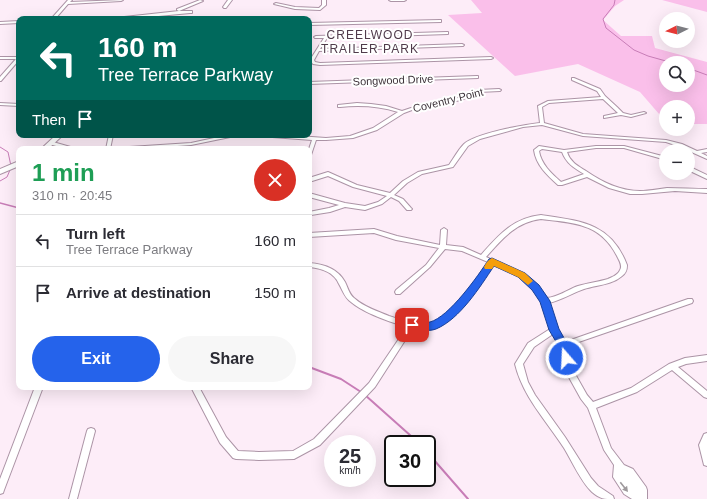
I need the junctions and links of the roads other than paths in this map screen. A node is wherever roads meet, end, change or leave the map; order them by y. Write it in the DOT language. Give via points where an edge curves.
graph roads {
  1 [pos="120,0"];
  2 [pos="230,0"];
  3 [pos="324,0"];
  4 [pos="391,0"];
  5 [pos="404,0"];
  6 [pos="69,1"];
  7 [pos="201,1"];
  8 [pos="276,4"];
  9 [pos="225,7"];
  10 [pos="190,12"];
  11 [pos="170,13"];
  12 [pos="56,16"];
  13 [pos="142,16"];
  14 [pos="186,16"];
  15 [pos="440,21"];
  16 [pos="16,22"];
  17 [pos="0,23"];
  18 [pos="312,24"];
  19 [pos="447,33"];
  20 [pos="316,37"];
  21 [pos="326,37"];
  22 [pos="462,45"];
  23 [pos="318,50"];
  24 [pos="0,58"];
  25 [pos="16,58"];
  26 [pos="491,58"];
  27 [pos="16,61"];
  28 [pos="476,77"];
  29 [pos="574,79"];
  30 [pos="0,80"];
  31 [pos="312,83"];
  32 [pos="499,90"];
  33 [pos="602,98"];
  34 [pos="0,104"];
  35 [pos="16,106"];
  36 [pos="340,106"];
  37 [pos="402,112"];
  38 [pos="644,113"];
  39 [pos="621,114"];
  40 [pos="606,117"];
  41 [pos="542,124"];
  42 [pos="57,138"];
  43 [pos="217,138"];
  44 [pos="300,138"];
  45 [pos="314,139"];
  46 [pos="51,143"];
  47 [pos="48,146"];
  48 [pos="62,146"];
  49 [pos="161,146"];
  50 [pos="312,148"];
  51 [pos="707,150"];
  52 [pos="564,151"];
  53 [pos="697,153"];
  54 [pos="659,157"];
  55 [pos="707,158"];
  56 [pos="16,164"];
  57 [pos="1,171"];
  58 [pos="695,171"];
  59 [pos="587,175"];
  60 [pos="707,177"];
  61 [pos="312,179"];
  62 [pos="707,191"];
  63 [pos="391,195"];
  64 [pos="312,196"];
  65 [pos="345,205"];
  66 [pos="409,209"];
  67 [pos="312,212"];
  68 [pos="444,230"];
  69 [pos="312,235"];
  70 [pos="443,247"];
  71 [pos="482,257"];
  72 [pos="492,262"];
  73 [pos="312,265"];
  74 [pos="398,292"];
  75 [pos="545,301"];
  76 [pos="690,301"];
  77 [pos="412,325"];
  78 [pos="554,330"];
  79 [pos="563,345"];
  80 [pos="707,358"];
  81 [pos="672,366"];
  82 [pos="38,390"];
  83 [pos="197,390"];
  84 [pos="707,395"];
  85 [pos="591,406"];
  86 [pos="91,431"];
  87 [pos="707,437"];
  88 [pos="707,462"];
  89 [pos="618,466"];
  90 [pos="0,490"];
  91 [pos="72,499"];
  92 [pos="610,499"];
  93 [pos="643,499"];
  1 -- 6 [label="street"];
  2 -- 9 [label="street"];
  3 -- 8 [label="street" via="324,5 320,8 295,8"];
  4 -- 5 [label="street"];
  6 -- 12 [label="street"];
  7 -- 10 [label="street"];
  7 -- 11 [label="street"];
  10 -- 11 [label="street"];
  10 -- 14 [label="street"];
  11 -- 13 [label="street"];
  15 -- 18 [label="street"];
  16 -- 17 [label="street"];
  19 -- 21 [label="street"];
  20 -- 21 [label="street"];
  21 -- 23 [label="street"];
  22 -- 23 [label="street"];
  23 -- 26 [label="street" via="312,60 320,64"];
  24 -- 25 [label="street"];
  27 -- 30 [label="street"];
  28 -- 31 [label="street, Songwood Drive"];
  29 -- 33 [label="street" via="599,90"];
  32 -- 37 [label="street, Coventry Point" via="478,92"];
  33 -- 39 [label="street"];
  33 -- 41 [label="street" via="548,102 540,106"];
  34 -- 35 [label="street"];
  36 -- 37 [label="street" via="375,104"];
  37 -- 45 [label="street, Coventry Point" via="375,130 363,134 338,139"];
  38 -- 39 [label="street" via="632,116"];
  39 -- 40 [label="street"];
  41 -- 53 [label="street" via="583,135 666,141"];
  41 -- 63 [label="street" via="522,126 478,138 466,145 451,166 420,173"];
  42 -- 46 [label="street"];
  43 -- 49 [label="street" via="192,144"];
  44 -- 45 [label="street, Coventry Point"];
  45 -- 50 [label="street"];
  46 -- 47 [label="street"];
  46 -- 48 [label="street"];
  51 -- 53 [label="street"];
  52 -- 54 [label="street" via="624,147"];
  52 -- 59 [label="street" via="566,159"];
  52 -- 59 [label="street" via="541,147 536,150 536,158 560,184"];
  53 -- 55 [label="street"];
  56 -- 57 [label="street"];
  58 -- 60 [label="street"];
  59 -- 62 [label="street" via="610,187 629,192 681,189"];
  61 -- 63 [label="street" via="328,174 355,186"];
  63 -- 65 [label="street" via="380,203 365,208"];
  63 -- 66 [label="street" via="401,200"];
  64 -- 65 [label="street"];
  65 -- 67 [label="street"];
  68 -- 70 [label="street"];
  69 -- 70 [label="street" via="374,231"];
  70 -- 71 [label="street" via="463,249"];
  70 -- 74 [label="street" via="428,266"];
  71 -- 72 [label="street"];
  71 -- 75 [label="street" via="517,224 534,217 541,216 588,226 606,236 624,264 621,274 575,290 561,298"];
  72 -- 75 [label="street" via="522,275"];
  72 -- 77 [label="street" via="451,314 433,326"];
  73 -- 77 [label="street" via="334,273 342,282 346,293 371,311"];
  75 -- 78 [label="street"];
  76 -- 79 [label="street"];
  77 -- 83 [label="street" via="372,385 316,442 294,455 236,455 223,440"];
  78 -- 79 [label="street"];
  78 -- 92 [label="street" via="531,345 519,364 521,375 531,396 554,426 588,481"];
  79 -- 85 [label="street" via="570,372"];
  80 -- 81 [label="street"];
  81 -- 84 [label="street"];
  81 -- 85 [label="street" via="634,390"];
  82 -- 90 [label="street"];
  85 -- 89 [label="street" via="608,450"];
  86 -- 91 [label="street"];
  87 -- 88 [label="street" via="702,445"];
  89 -- 93 [label="street" via="630,472 643,490"];
  89 -- 93 [label="street" via="617,477 623,486 630,495"];
}
